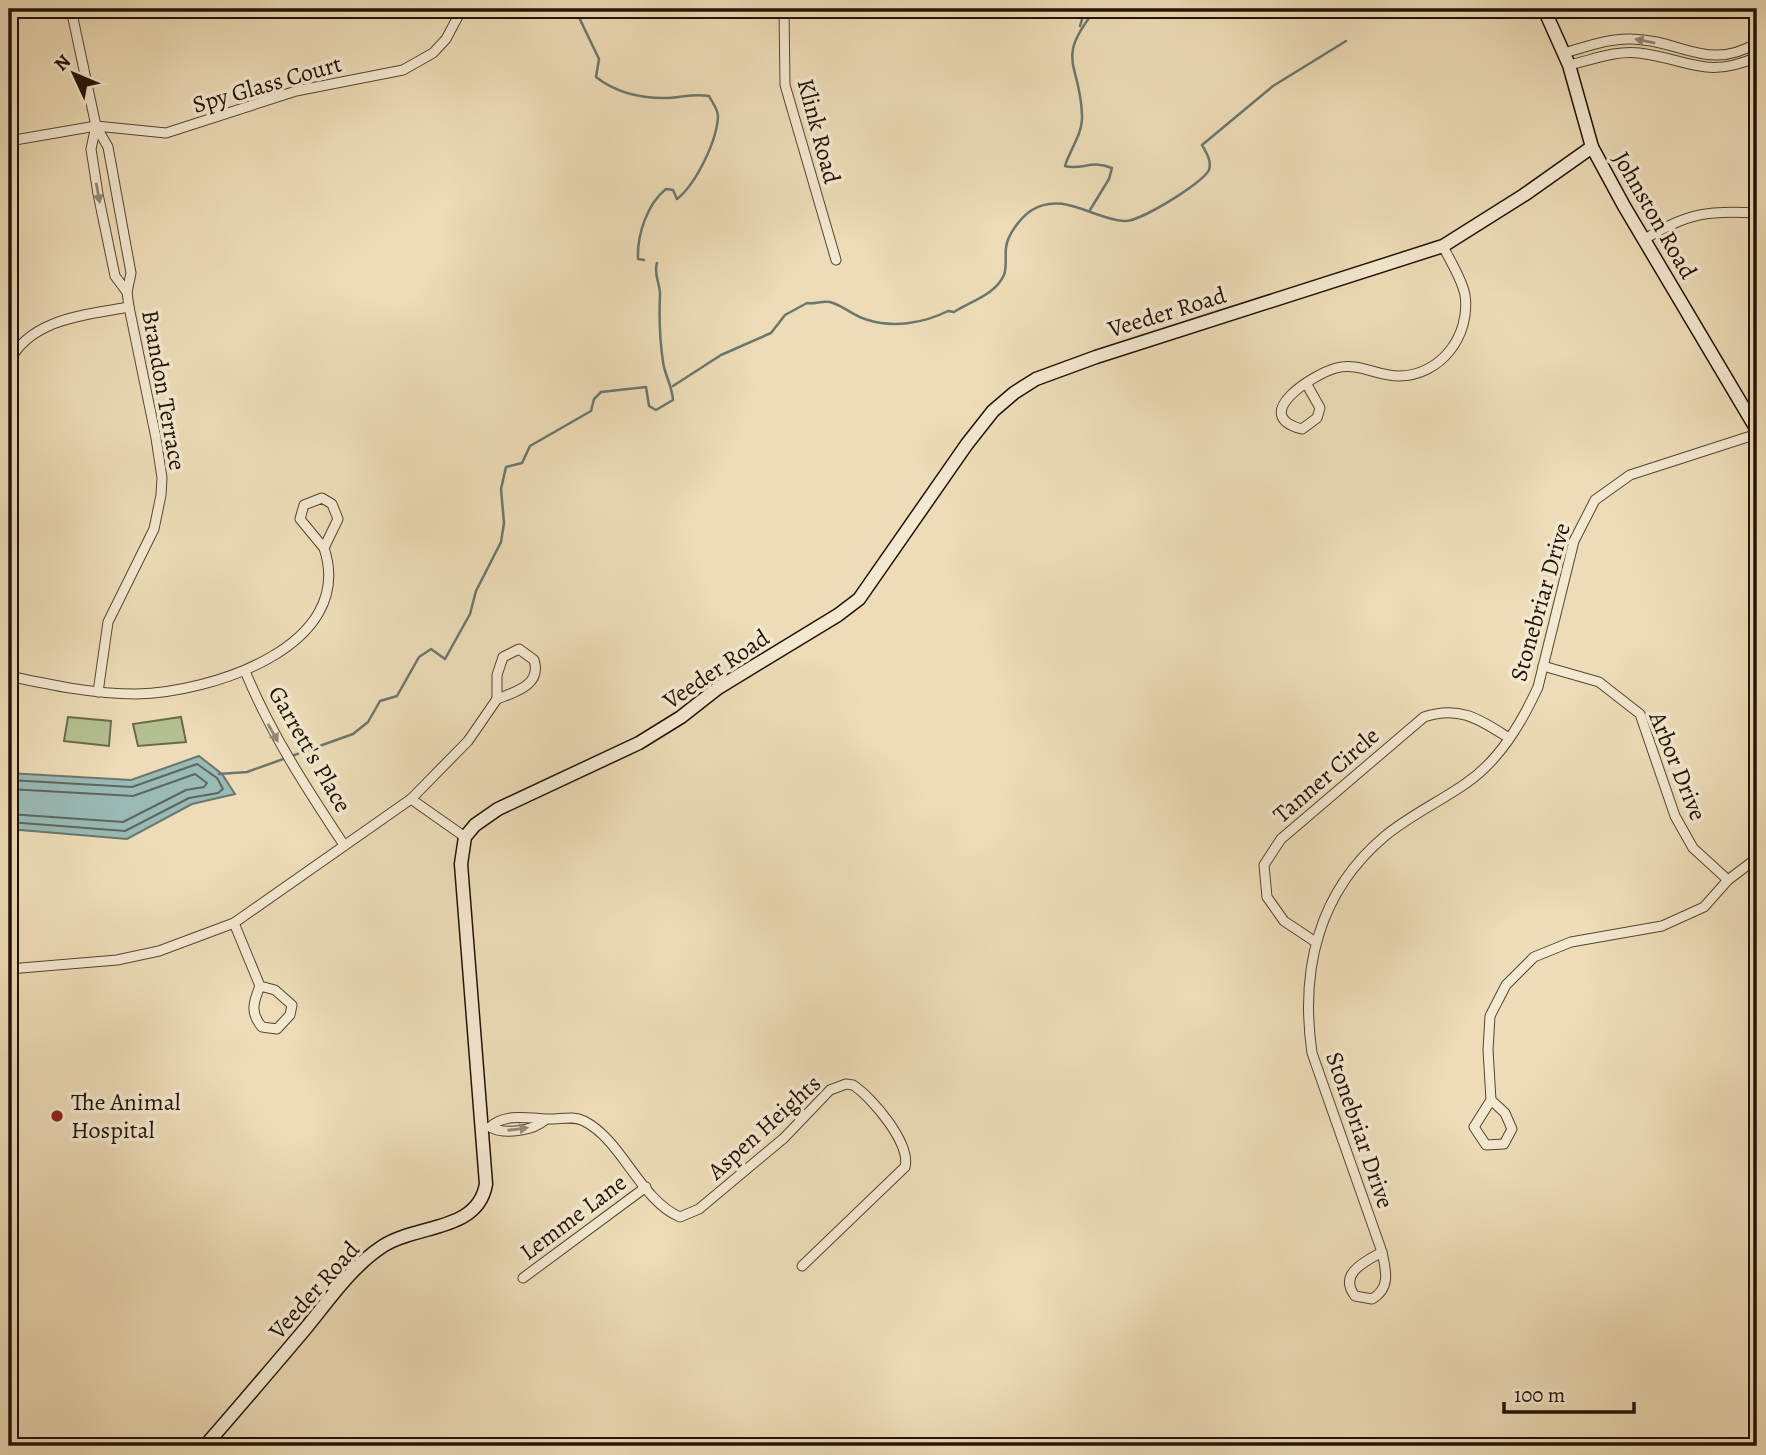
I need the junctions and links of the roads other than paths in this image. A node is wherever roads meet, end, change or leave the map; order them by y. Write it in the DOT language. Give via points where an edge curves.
graph roads {
  1 [pos="71,9"];
  2 [pos="462,9"];
  3 [pos="784,9"];
  4 [pos="1544,9"];
  5 [pos="1757,43"];
  6 [pos="1688,52"];
  7 [pos="1757,57"];
  8 [pos="1566,59"];
  9 [pos="1685,65"];
  10 [pos="96,126"];
  11 [pos="9,141"];
  12 [pos="1592,147"];
  13 [pos="1757,213"];
  14 [pos="1645,239"];
  15 [pos="1443,246"];
  16 [pos="835,260"];
  17 [pos="127,292"];
  18 [pos="129,307"];
  19 [pos="11,350"];
  20 [pos="9,362"];
  21 [pos="1306,383"];
  22 [pos="1757,432"];
  23 [pos="324,548"];
  24 [pos="1543,666"];
  25 [pos="245,671"];
  26 [pos="9,676"];
  27 [pos="98,692"];
  28 [pos="497,699"];
  29 [pos="1509,738"];
  30 [pos="411,799"];
  31 [pos="465,837"];
  32 [pos="344,845"];
  33 [pos="1757,858"];
  34 [pos="1728,880"];
  35 [pos="234,923"];
  36 [pos="1314,941"];
  37 [pos="9,969"];
  38 [pos="260,986"];
  39 [pos="1491,1100"];
  40 [pos="485,1127"];
  41 [pos="646,1187"];
  42 [pos="1382,1252"];
  43 [pos="802,1266"];
  44 [pos="523,1278"];
  45 [pos="205,1446"];
  1 -- 10 [label="street, Brandon Terrace"];
  2 -- 10 [label="street, Spy Glass Court" via="433,53 403,70 296,91 166,133"];
  3 -- 16 [label="street, Klink Road" via="785,85"];
  4 -- 8 [label="street, Johnston Road"];
  5 -- 6 [label="street" via="1722,57"];
  6 -- 8 [label="street, one-way" via="1630,38"];
  6 -- 9 [label="street"];
  7 -- 9 [label="street" via="1724,69"];
  8 -- 9 [label="street" via="1625,52"];
  8 -- 12 [label="street, Johnston Road"];
  10 -- 11 [label="street, Spy Glass Court"];
  10 -- 17 [label="street, Brandon Terrace" via="108,148 131,273"];
  10 -- 17 [label="street, Brandon Terrace, one-way" via="91,149 98,194 115,276"];
  12 -- 14 [label="street, Johnston Road"];
  12 -- 15 [label="street, Veeder Road"];
  13 -- 14 [label="street" via="1689,215"];
  14 -- 22 [label="street, Johnston Road"];
  15 -- 21 [label="street" via="1465,293 1465,312 1451,351 1419,373 1385,375 1350,365 1325,371"];
  15 -- 31 [label="street, Veeder Road" via="1036,379 993,411 872,584 838,615 718,688 666,727 598,765 498,809"];
  17 -- 18 [label="street, Brandon Terrace"];
  18 -- 19 [label="street" via="59,321"];
  18 -- 27 [label="street, Brandon Terrace" via="156,438 161,495 154,529 108,622"];
  19 -- 20 [label="street"];
  21 -- 21 [label="street" via="1287,395 1282,406 1291,426 1302,429 1318,418 1320,408"];
  22 -- 24 [label="street, Stonebriar Drive" via="1630,475 1595,500 1574,541"];
  23 -- 23 [label="street" via="300,519 304,505 318,498 332,504 338,519"];
  23 -- 25 [label="street" via="326,591 315,618 285,648"];
  24 -- 29 [label="street, Stonebriar Drive" via="1527,709"];
  24 -- 34 [label="street, Arbor Drive" via="1599,682 1640,714 1675,816 1693,848"];
  25 -- 27 [label="street" via="179,690"];
  25 -- 32 [label="street, Garrett's Place, one-way" via="291,765"];
  26 -- 27 [label="street"];
  28 -- 28 [label="street" via="503,657 514,650 526,652 536,664 534,677 526,687"];
  28 -- 30 [label="street" via="468,741"];
  29 -- 36 [label="street, Stonebriar Drive" via="1483,771 1386,835 1360,859"];
  29 -- 36 [label="street, Tanner Circle" via="1474,715 1453,711 1424,717 1281,839 1264,865 1268,897 1284,920"];
  30 -- 31 [label="street"];
  30 -- 32 [label="street"];
  31 -- 40 [label="street, Veeder Road" via="461,864"];
  32 -- 35 [label="street"];
  33 -- 34 [label="street"];
  34 -- 39 [label="street" via="1704,907 1662,926 1571,942 1534,957 1506,985 1490,1016"];
  35 -- 37 [label="street" via="159,951 117,960"];
  35 -- 38 [label="street"];
  36 -- 42 [label="street, Stonebriar Drive" via="1308,976 1312,1053"];
  38 -- 38 [label="street" via="253,1007 255,1018 262,1027 277,1029 284,1025 292,1004 275,990"];
  39 -- 39 [label="street" via="1474,1127 1486,1145 1494,1147 1504,1144 1512,1129 1505,1113"];
  40 -- 41 [label="street, Aspen Heights" via="497,1120 536,1116 584,1121"];
  40 -- 45 [label="street, Veeder Road" via="486,1184 484,1197 474,1210 459,1220 404,1235 370,1256"];
  41 -- 43 [label="street, Aspen Heights" via="671,1213 688,1216 784,1138 830,1090 853,1085 901,1139 907,1152 905,1167"];
  41 -- 44 [label="street, Lemme Lane"];
  42 -- 42 [label="street, Stonebriar Drive" via="1354,1268 1349,1278 1355,1296 1372,1299 1387,1283"];
}
